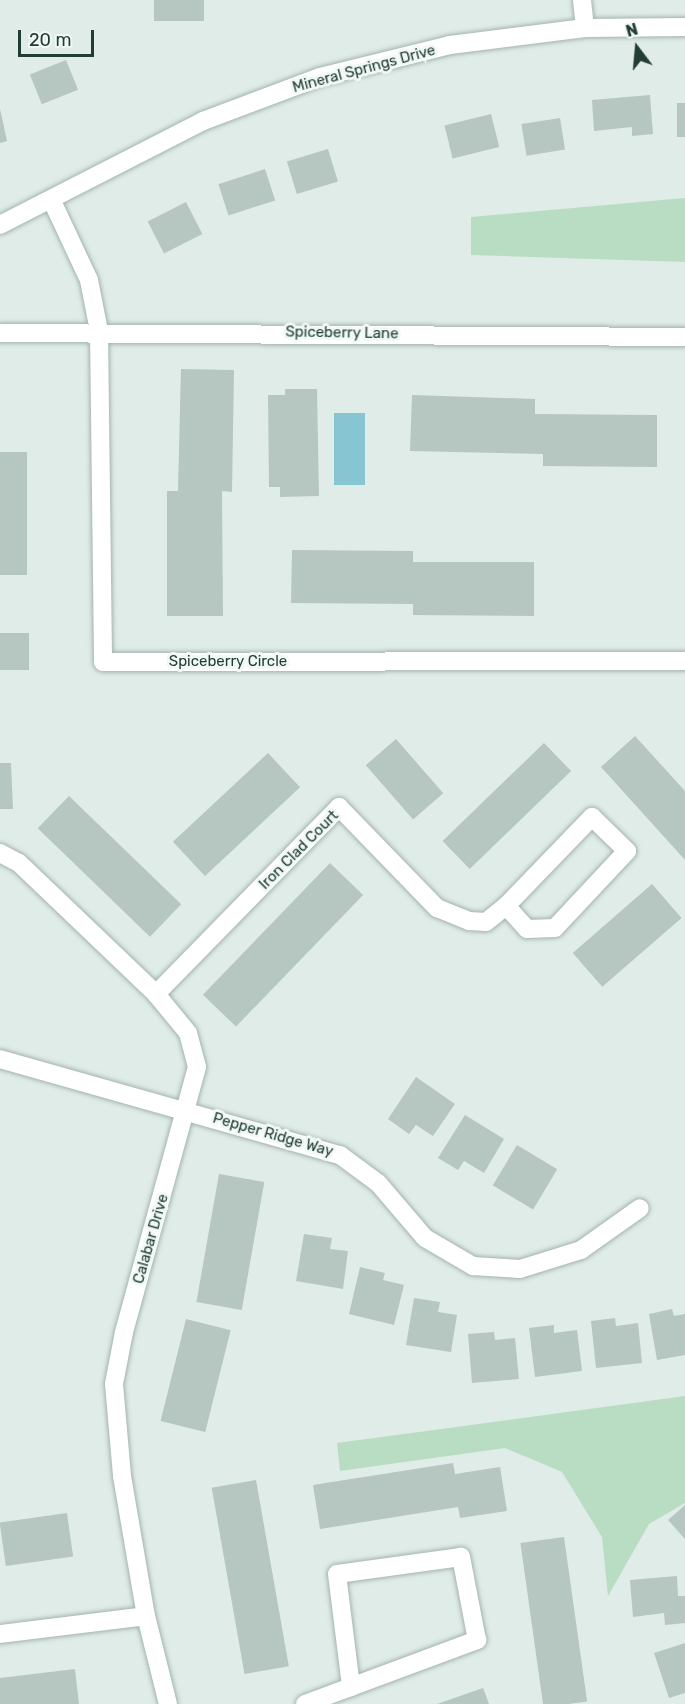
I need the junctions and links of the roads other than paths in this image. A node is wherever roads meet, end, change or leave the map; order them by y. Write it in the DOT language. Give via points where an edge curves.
graph roads {
  1 [pos="582,0"];
  2 [pos="685,27"];
  3 [pos="585,28"];
  4 [pos="52,201"];
  5 [pos="0,225"];
  6 [pos="99,331"];
  7 [pos="0,333"];
  8 [pos="685,337"];
  9 [pos="685,661"];
  10 [pos="0,853"];
  11 [pos="506,906"];
  12 [pos="156,994"];
  13 [pos="0,1059"];
  14 [pos="188,1110"];
  15 [pos="640,1208"];
  16 [pos="146,1616"];
  17 [pos="0,1634"];
  18 [pos="351,1687"];
  19 [pos="168,1704"];
  20 [pos="305,1704"];
  1 -- 3 [label="street"];
  2 -- 3 [label="street, Mineral Springs Drive"];
  3 -- 4 [label="street, Mineral Springs Drive" via="450,45 320,78 203,121"];
  4 -- 5 [label="street, Mineral Springs Drive"];
  4 -- 6 [label="street" via="89,280"];
  6 -- 7 [label="street, Spiceberry Lane"];
  6 -- 8 [label="street, Spiceberry Lane"];
  6 -- 9 [label="street, Spiceberry Circle" via="103,662"];
  10 -- 12 [label="street, Calabar Drive" via="19,863"];
  11 -- 11 [label="street, Iron Clad Court" via="592,817 627,850 555,928 527,928"];
  11 -- 12 [label="street, Iron Clad Court" via="486,922 450,916 339,807"];
  12 -- 14 [label="street, Calabar Drive" via="188,1033 197,1067"];
  13 -- 14 [label="street, Pepper Ridge Way"];
  14 -- 15 [label="street, Pepper Ridge Way" via="340,1155 378,1183 425,1238 473,1266 520,1269 581,1250"];
  14 -- 16 [label="street, Calabar Drive" via="124,1332 114,1384 114,1426"];
  16 -- 17 [label="street"];
  16 -- 19 [label="street, Calabar Drive"];
  18 -- 18 [label="street" via="477,1640 461,1557 337,1574"];
  18 -- 20 [label="street"];
}
